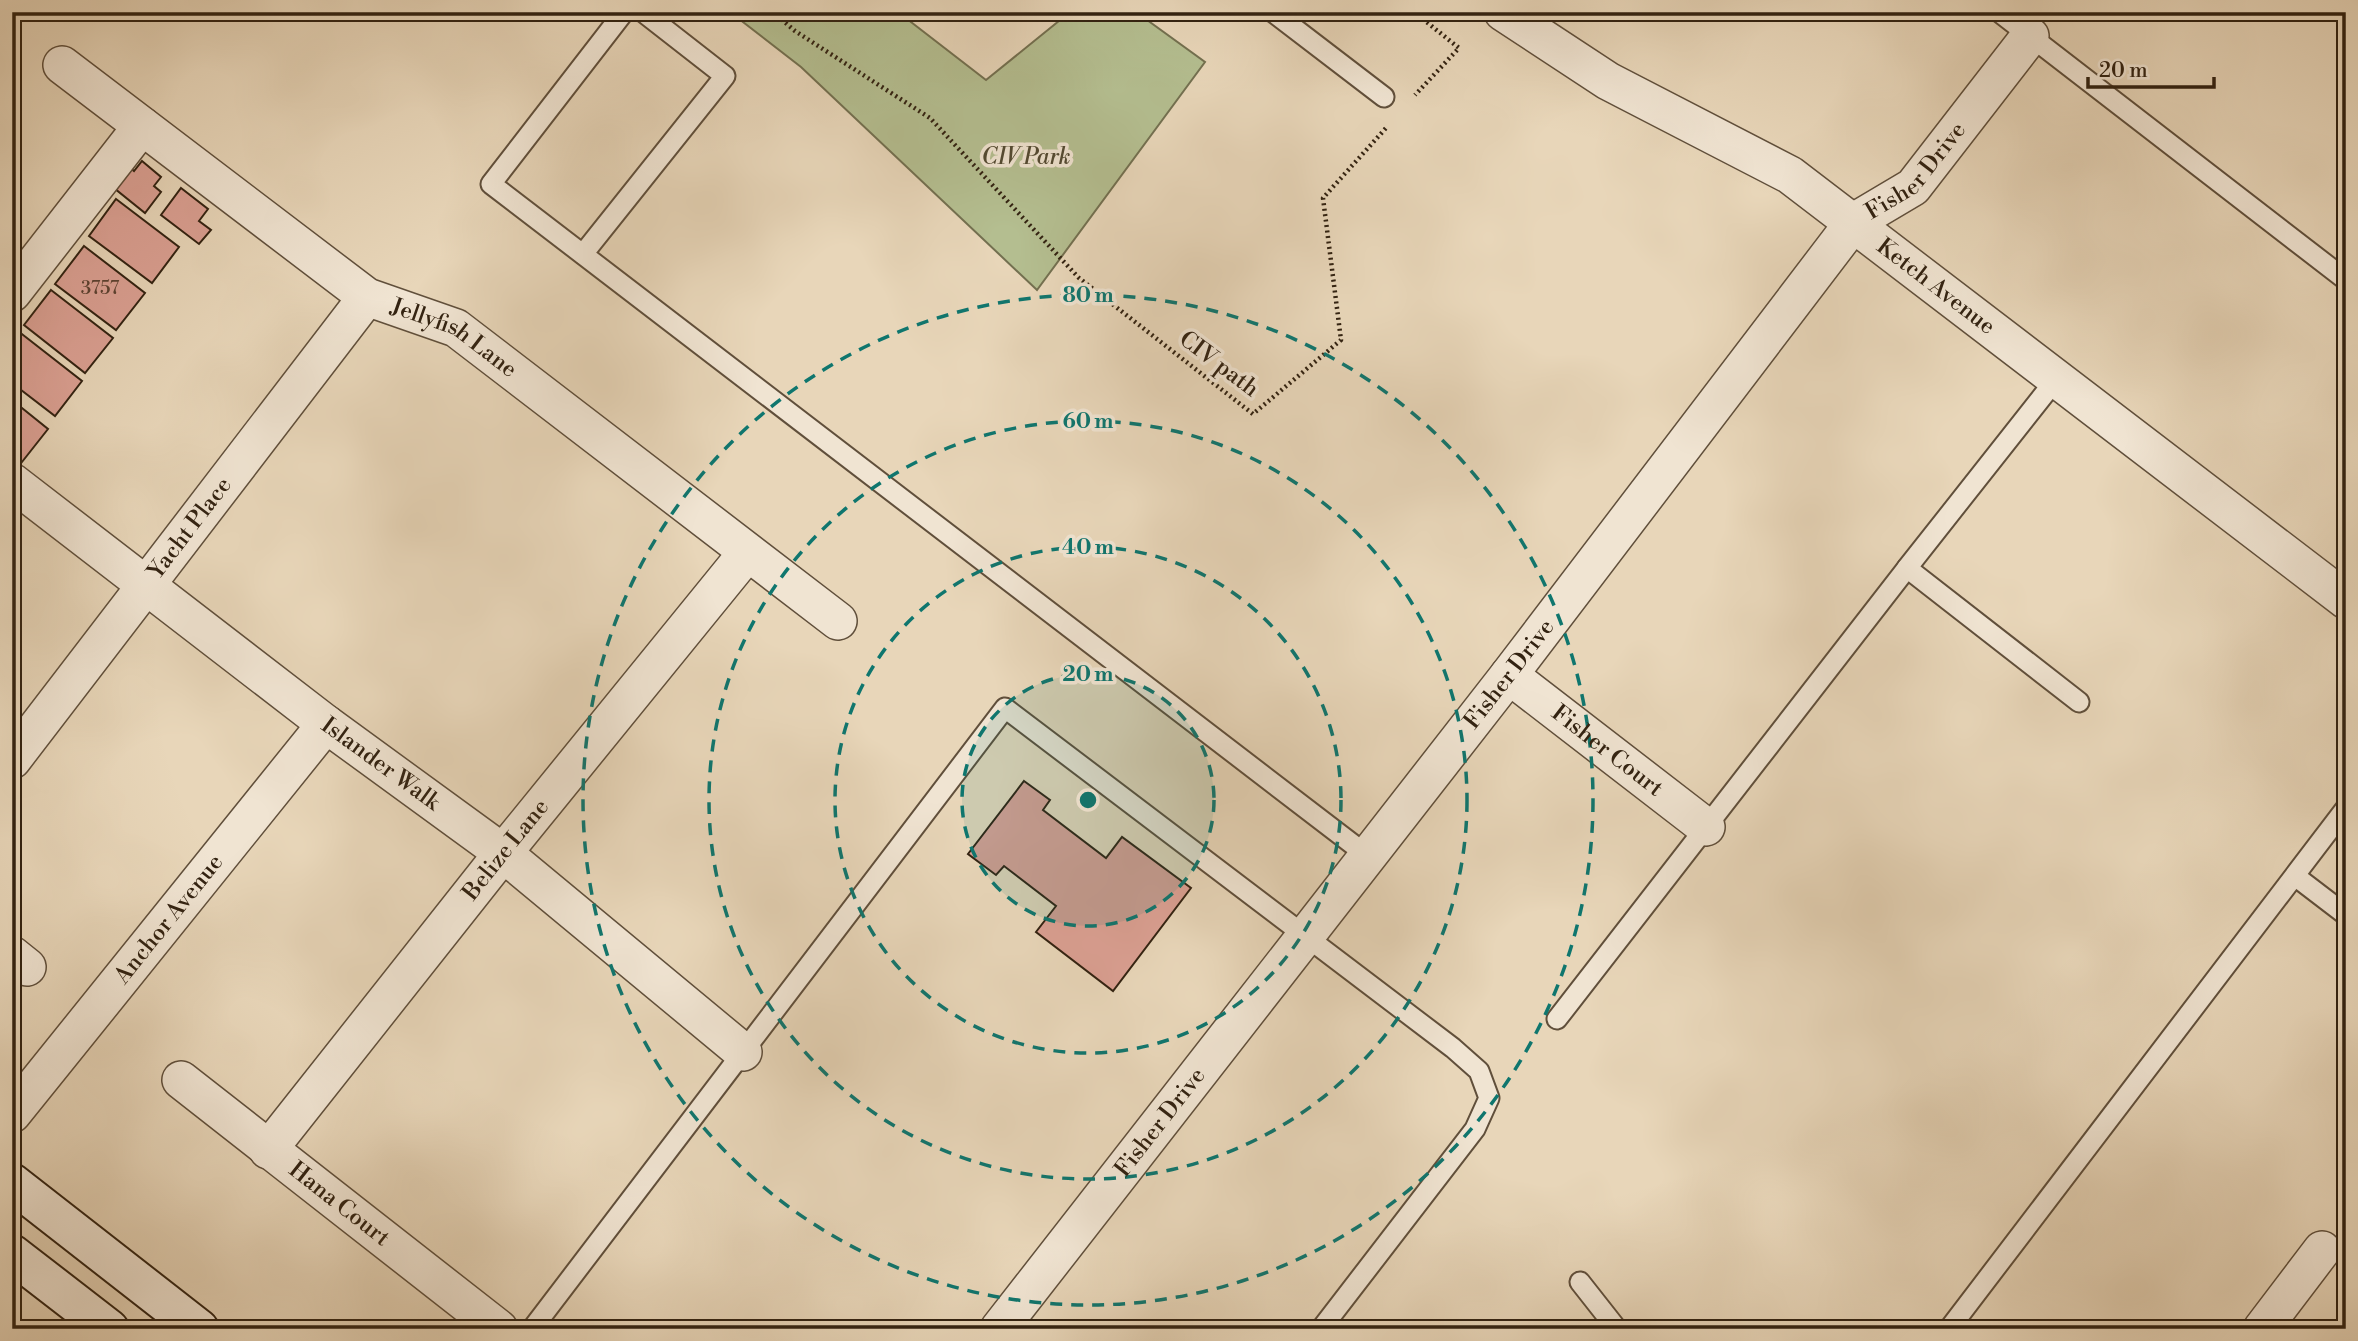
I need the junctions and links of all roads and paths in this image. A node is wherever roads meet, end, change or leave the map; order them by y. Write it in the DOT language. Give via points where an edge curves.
graph roads {
  1 [pos="624,12"];
  2 [pos="643,12"];
  3 [pos="773,12"];
  4 [pos="1273,12"];
  5 [pos="1414,12"];
  6 [pos="1503,12"];
  7 [pos="1999,12"];
  8 [pos="2031,37"];
  9 [pos="62,65"];
  10 [pos="1384,97"];
  11 [pos="1413,98"];
  12 [pos="1395,118"];
  13 [pos="142,126"];
  14 [pos="1854,222"];
  15 [pos="583,254"];
  16 [pos="2346,280"];
  17 [pos="12,293"];
  18 [pos="367,297"];
  19 [pos="2057,378"];
  20 [pos="12,482"];
  21 [pos="747,553"];
  22 [pos="1907,568"];
  23 [pos="148,584"];
  24 [pos="2346,600"];
  25 [pos="838,621"];
  26 [pos="1509,675"];
  27 [pos="2079,702"];
  28 [pos="326,723"];
  29 [pos="12,760"];
  30 [pos="2346,808"];
  31 [pos="1706,827"];
  32 [pos="503,853"];
  33 [pos="1368,856"];
  34 [pos="2295,876"];
  35 [pos="2346,915"];
  36 [pos="1306,936"];
  37 [pos="1557,1019"];
  38 [pos="743,1052"];
  39 [pos="181,1080"];
  40 [pos="12,1114"];
  41 [pos="268,1150"];
  42 [pos="12,1183"];
  43 [pos="2322,1250"];
  44 [pos="12,1254"];
  45 [pos="1580,1282"];
  46 [pos="109,1329"];
  47 [pos="199,1329"];
  48 [pos="499,1329"];
  49 [pos="532,1329"];
  50 [pos="999,1329"];
  51 [pos="1321,1329"];
  52 [pos="1617,1329"];
  53 [pos="1949,1329"];
  54 [pos="2262,1329"];
  1 -- 15 [label="lane" via="491,184"];
  2 -- 15 [label="lane" via="725,76"];
  3 -- 12 [label="path, CIV path" via="930,118 1080,278 1253,414 1341,340 1324,198"];
  4 -- 10 [label="lane"];
  5 -- 11 [label="path" via="1459,48"];
  6 -- 14 [label="street, Ketch Avenue" via="1608,81 1790,175"];
  7 -- 8 [label="lane"];
  8 -- 14 [label="street, Fisher Drive" via="1913,187"];
  8 -- 16 [label="lane"];
  9 -- 13 [label="street, Jellyfish Lane"];
  13 -- 17 [label="street"];
  13 -- 18 [label="street, Jellyfish Lane"];
  14 -- 19 [label="street, Ketch Avenue"];
  14 -- 26 [label="street, Fisher Drive"];
  15 -- 33 [label="lane"];
  18 -- 21 [label="street, Jellyfish Lane" via="456,328"];
  18 -- 23 [label="street, Yacht Place"];
  19 -- 22 [label="lane"];
  19 -- 24 [label="street, Ketch Avenue"];
  20 -- 23 [label="street, Islander Walk"];
  21 -- 25 [label="street, Jellyfish Lane"];
  21 -- 32 [label="street, Belize Lane"];
  22 -- 27 [label="lane"];
  22 -- 31 [label="lane"];
  23 -- 28 [label="street, Islander Walk"];
  23 -- 29 [label="street, Yacht Place"];
  26 -- 31 [label="street, Fisher Court"];
  26 -- 33 [label="street, Fisher Drive"];
  28 -- 32 [label="street, Islander Walk"];
  28 -- 40 [label="street, Anchor Avenue"];
  30 -- 34 [label="lane"];
  31 -- 37 [label="lane"];
  32 -- 38 [label="street, Islander Walk"];
  32 -- 41 [label="street, Belize Lane"];
  33 -- 36 [label="street, Fisher Drive"];
  34 -- 35 [label="lane"];
  34 -- 53 [label="lane"];
  36 -- 38 [label="lane" via="1005,708"];
  36 -- 50 [label="street, Fisher Drive"];
  36 -- 51 [label="lane" via="1479,1071 1489,1098 1475,1129"];
  38 -- 49 [label="lane"];
  39 -- 41 [label="street, Hana Court"];
  41 -- 48 [label="street, Hana Court"];
  42 -- 47 [label="street"];
  43 -- 54 [label="street"];
  44 -- 46 [label="street"];
  45 -- 52 [label="lane"];
}
